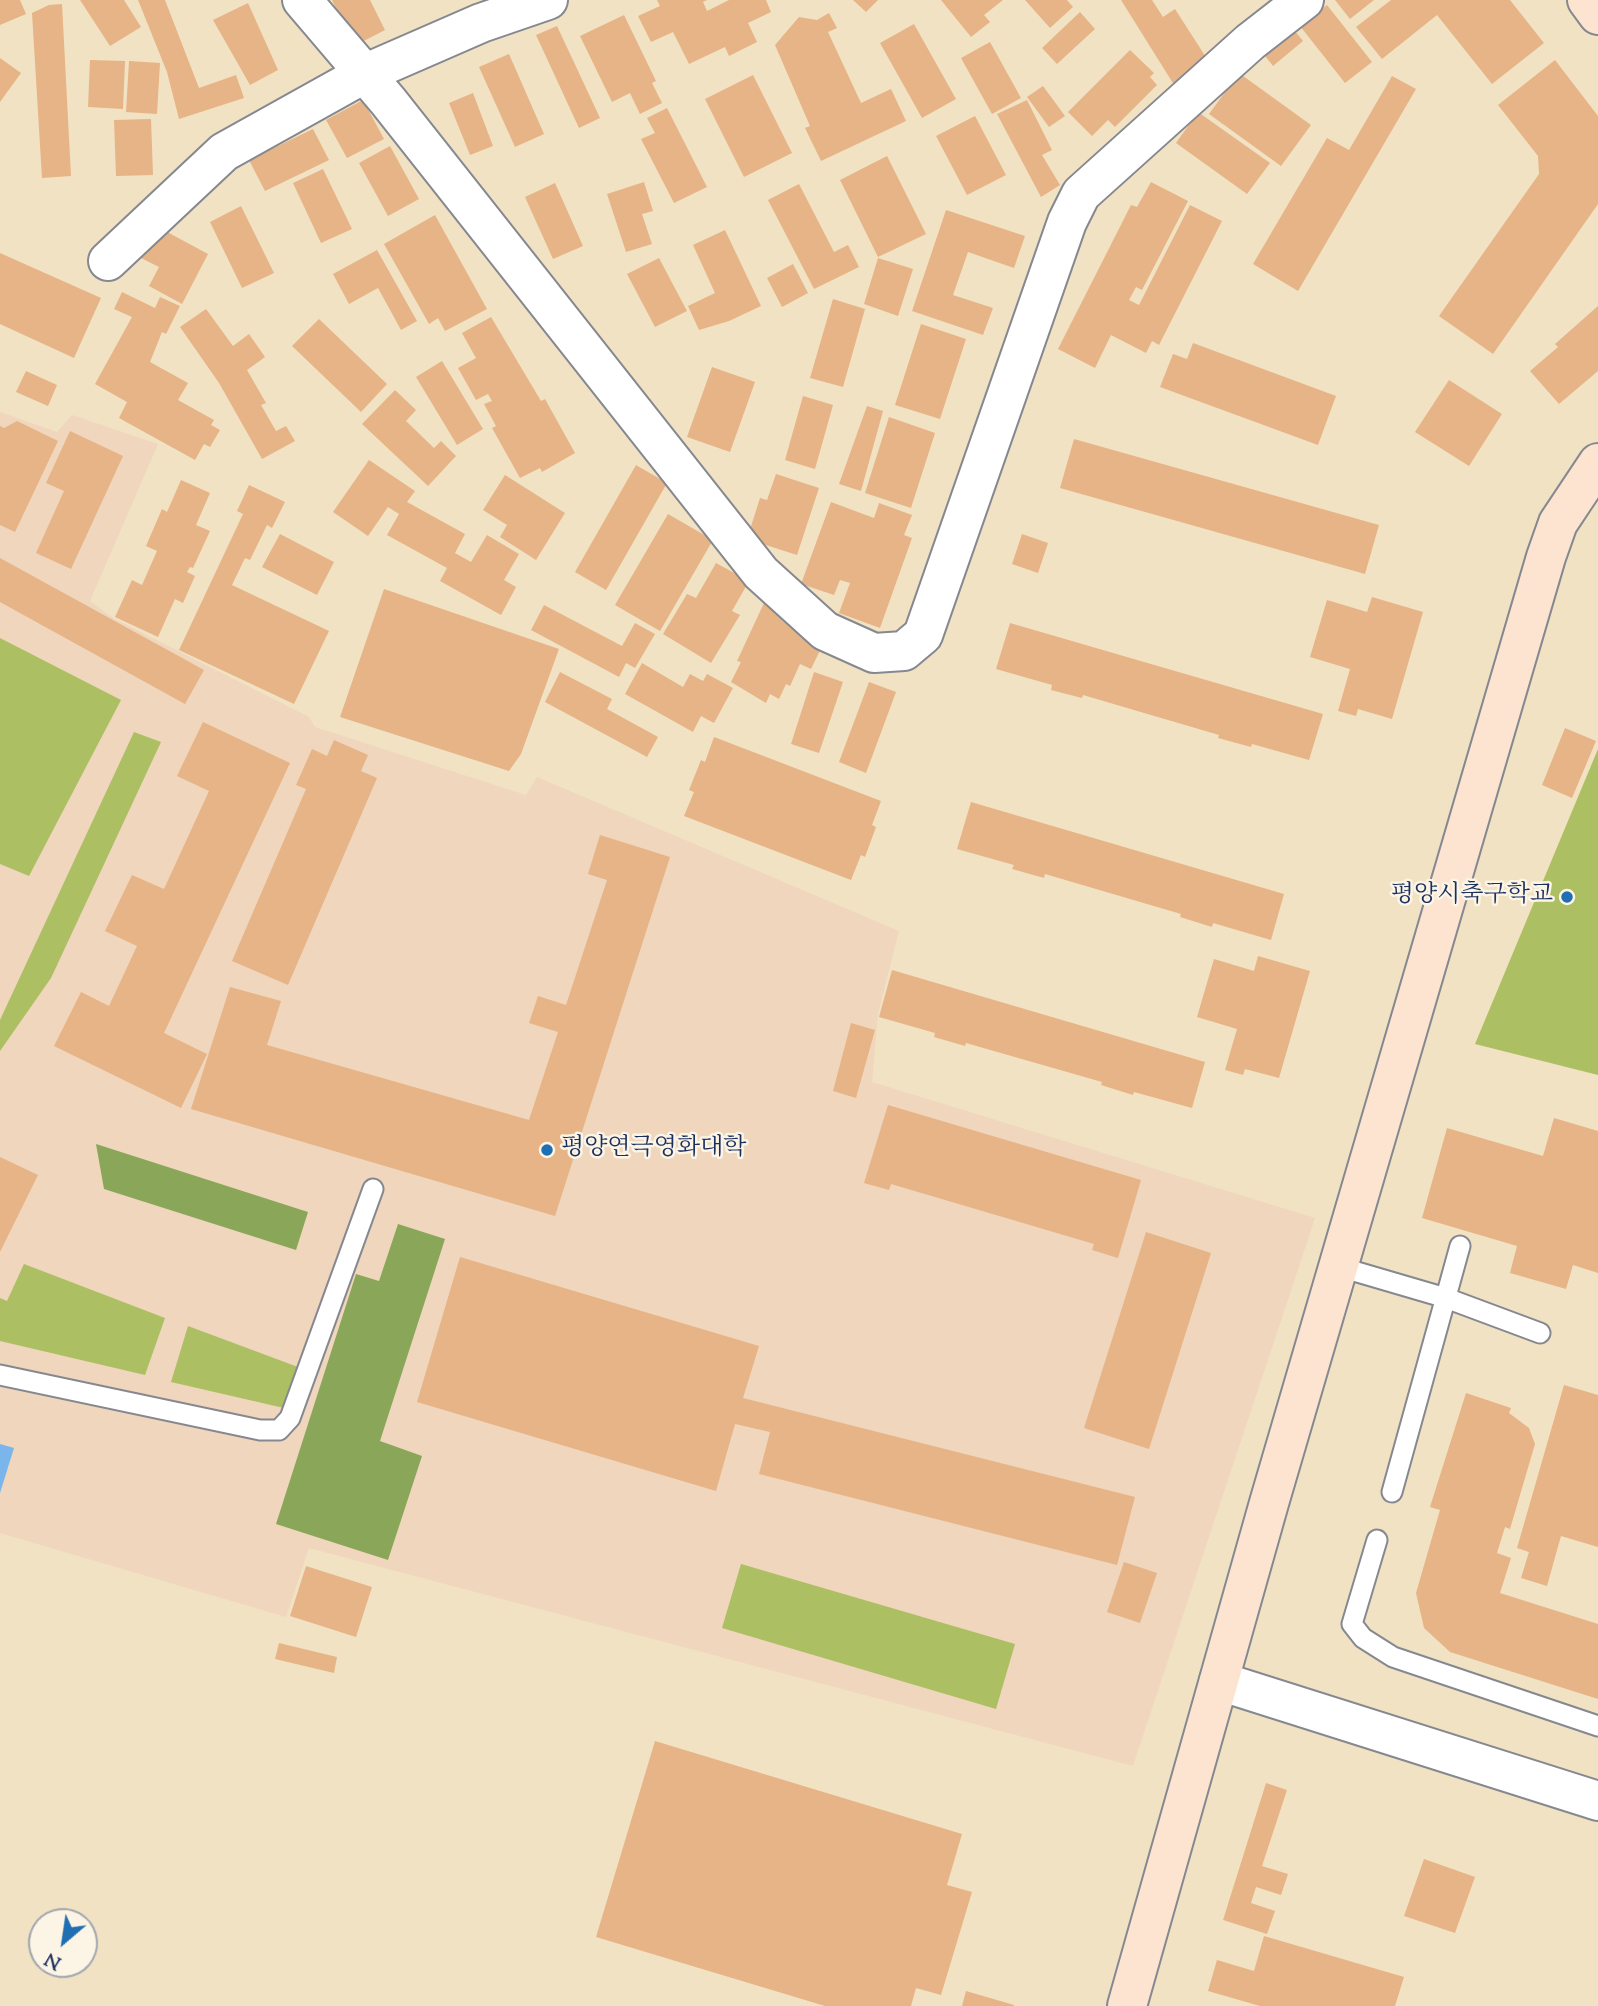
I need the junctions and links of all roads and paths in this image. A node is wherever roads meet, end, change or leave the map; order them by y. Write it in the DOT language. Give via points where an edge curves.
graph roads {
  1 [pos="302,0"];
  2 [pos="548,0"];
  3 [pos="1304,0"];
  4 [pos="1587,0"];
  5 [pos="1598,15"];
  6 [pos="364,74"];
  7 [pos="108,261"];
  8 [pos="1598,463"];
  9 [pos="373,1189"];
  10 [pos="1460,1246"];
  11 [pos="1340,1267"];
  12 [pos="1446,1298"];
  13 [pos="1540,1333"];
  14 [pos="0,1376"];
  15 [pos="1392,1492"];
  16 [pos="1377,1540"];
  17 [pos="1219,1681"];
  18 [pos="1598,1727"];
  19 [pos="1598,1801"];
  20 [pos="1128,2006"];
  1 -- 6 [label="street"];
  2 -- 6 [label="street" via="481,23"];
  3 -- 6 [label="street" via="1250,42 1081,194 1067,222 923,635 904,651 874,653 825,631 761,573"];
  4 -- 5 [label="street"];
  6 -- 7 [label="street" via="224,152"];
  8 -- 11 [label="street" via="1558,523 1546,557"];
  9 -- 14 [label="lane" via="290,1418 279,1430 260,1430"];
  10 -- 12 [label="lane"];
  11 -- 12 [label="lane"];
  11 -- 17 [label="street"];
  12 -- 13 [label="lane"];
  12 -- 15 [label="lane"];
  16 -- 18 [label="lane" via="1352,1624 1363,1638 1393,1657"];
  17 -- 19 [label="street"];
  17 -- 20 [label="street"];
}
